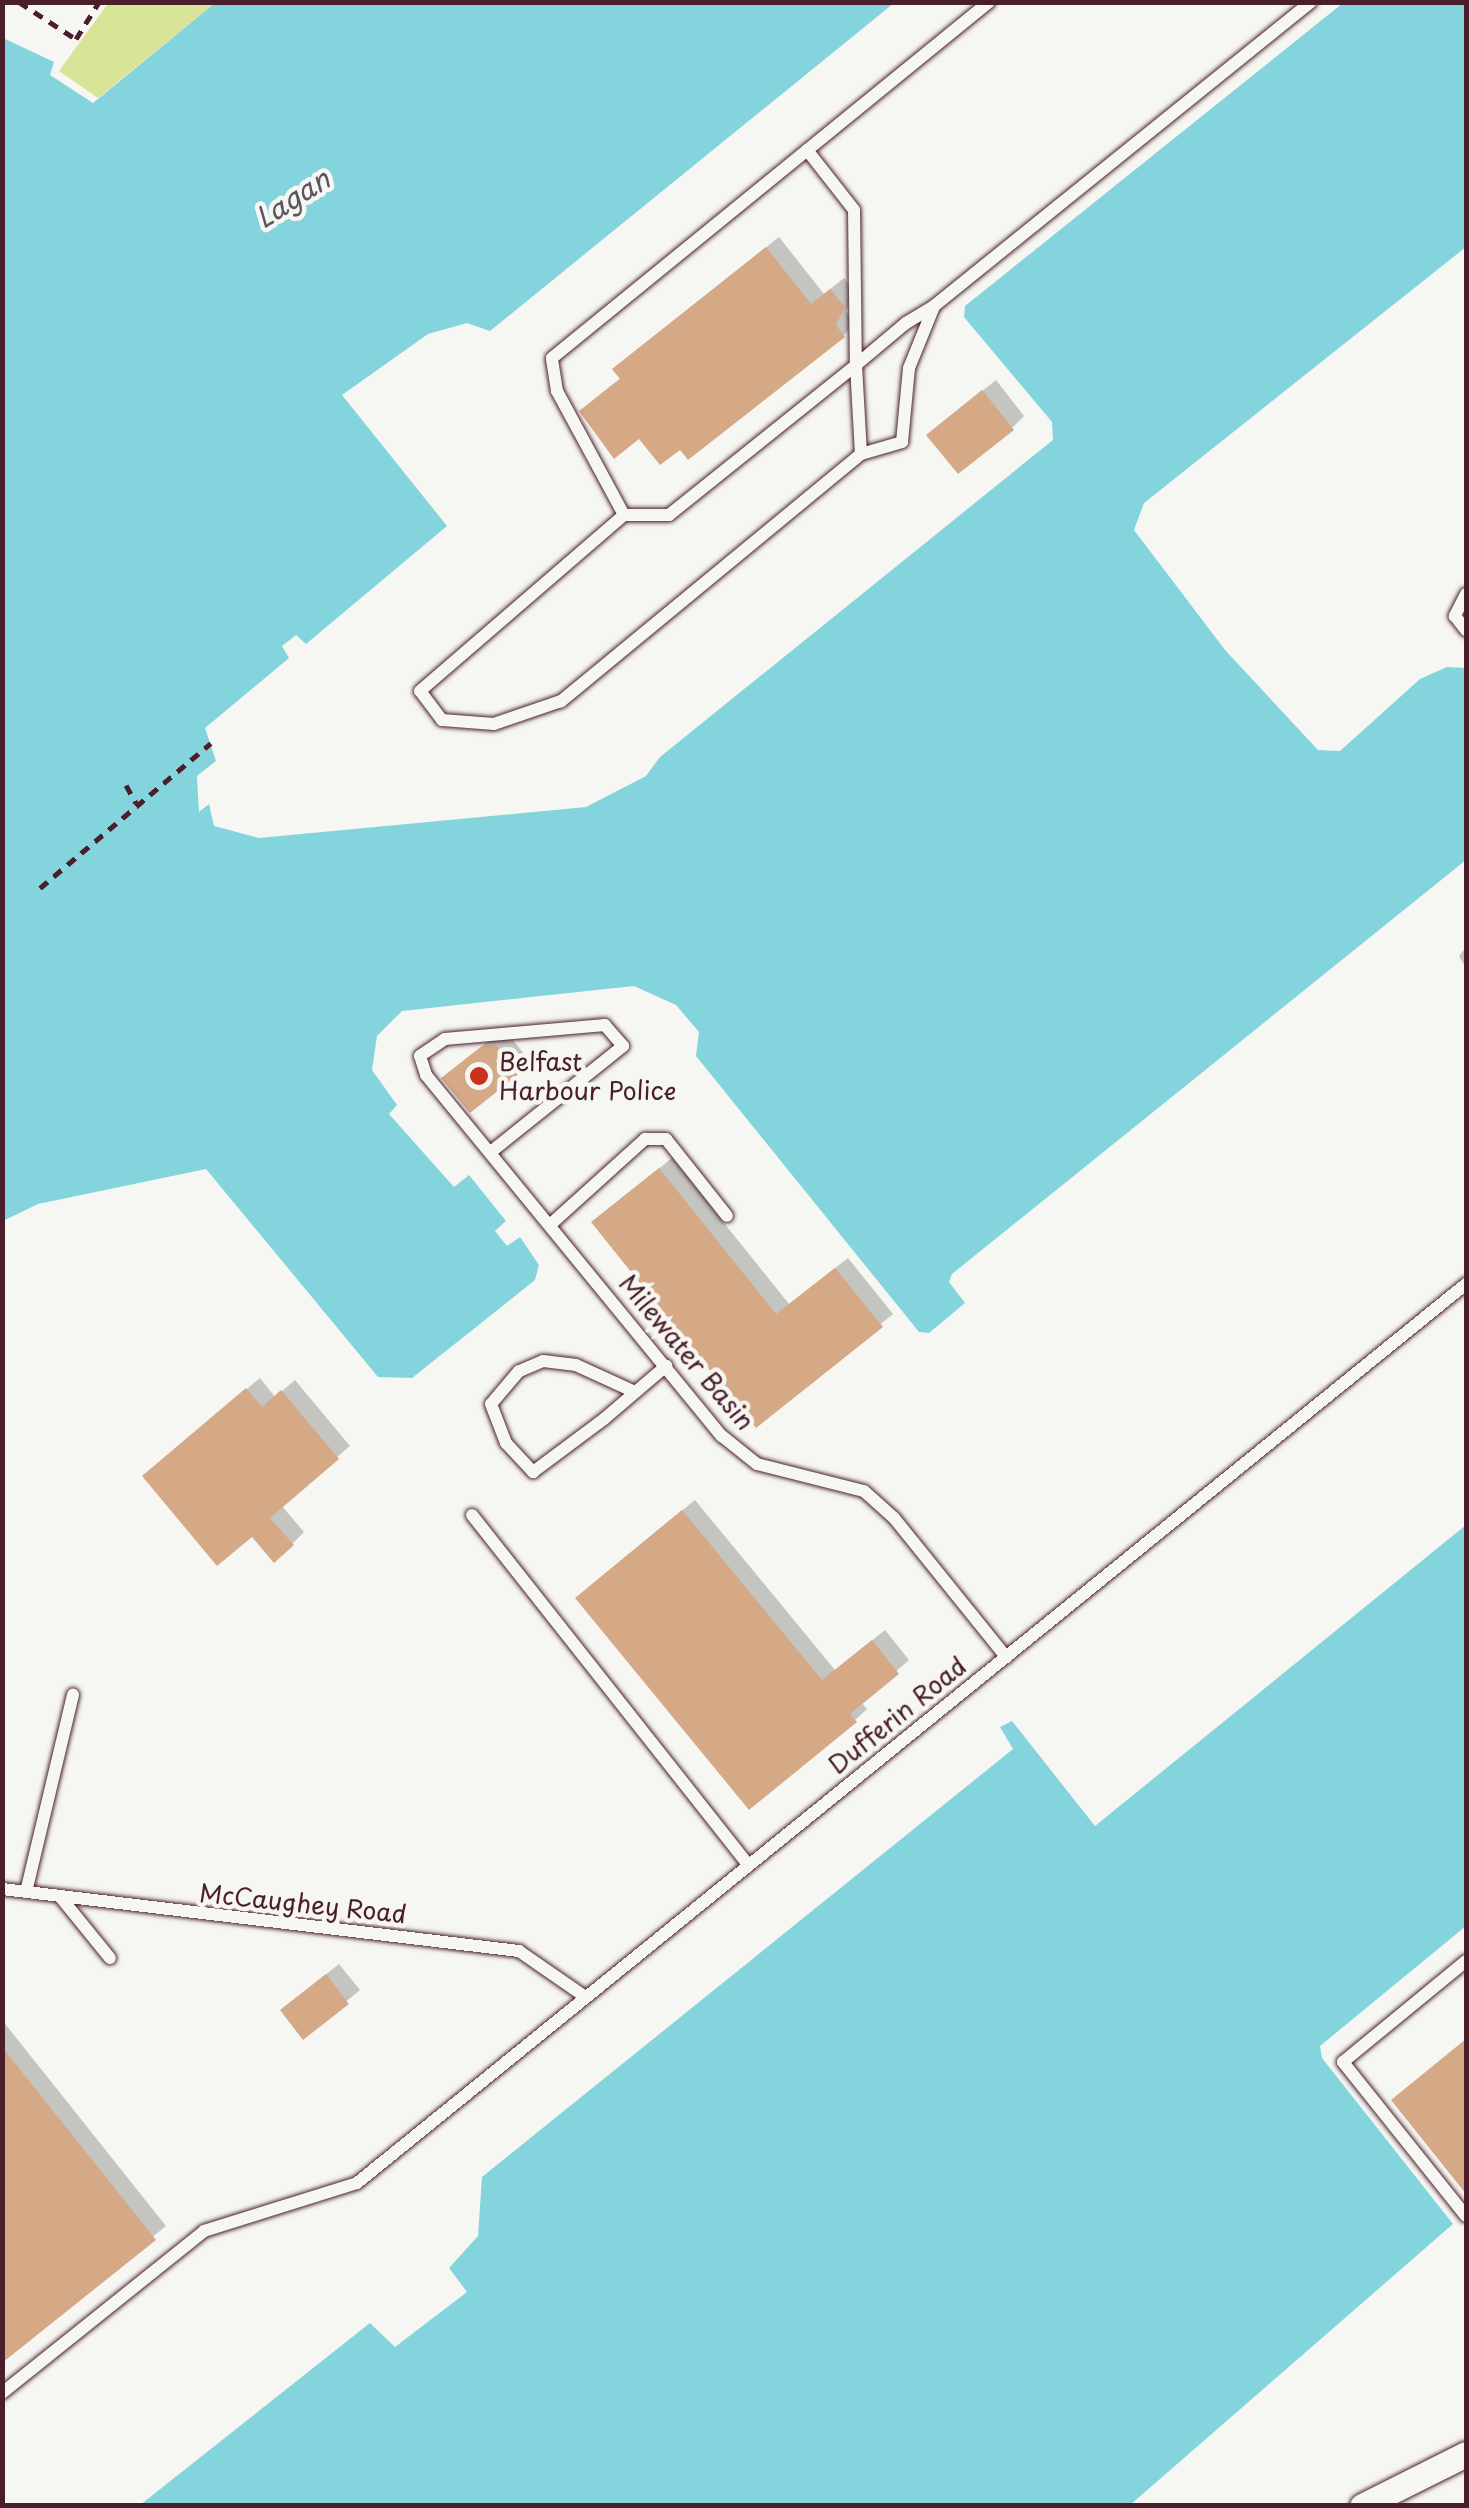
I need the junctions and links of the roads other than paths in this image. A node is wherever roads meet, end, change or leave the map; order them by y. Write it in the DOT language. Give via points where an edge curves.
graph roads {
  1 [pos="988,2"];
  2 [pos="1311,2"];
  3 [pos="808,150"];
  4 [pos="934,306"];
  5 [pos="856,365"];
  6 [pos="860,454"];
  7 [pos="624,515"];
  8 [pos="1466,594"];
  9 [pos="1466,630"];
  10 [pos="492,1151"];
  11 [pos="727,1216"];
  12 [pos="552,1224"];
  13 [pos="1466,1284"];
  14 [pos="666,1366"];
  15 [pos="635,1392"];
  16 [pos="472,1515"];
  17 [pos="1006,1657"];
  18 [pos="73,1695"];
  19 [pos="748,1864"];
  20 [pos="2,1889"];
  21 [pos="26,1892"];
  22 [pos="62,1899"];
  23 [pos="110,1958"];
  24 [pos="1466,1961"];
  25 [pos="584,1996"];
  26 [pos="1466,2216"];
  27 [pos="2,2393"];
  28 [pos="1466,2454"];
  29 [pos="1362,2506"];
  1 -- 3 [label="lane"];
  2 -- 4 [label="lane"];
  3 -- 5 [label="lane" via="854,210"];
  3 -- 7 [label="lane" via="552,358 557,390"];
  4 -- 5 [label="lane"];
  4 -- 6 [label="lane" via="909,368 902,442"];
  5 -- 6 [label="lane"];
  5 -- 7 [label="lane" via="669,515"];
  6 -- 7 [label="lane" via="562,701 494,724 442,720 420,692"];
  8 -- 9 [label="lane" via="1455,616"];
  10 -- 10 [label="lane, Milewater Basin" via="623,1046 605,1025 446,1038 420,1056 426,1075"];
  10 -- 12 [label="lane, Milewater Basin"];
  11 -- 12 [label="lane" via="666,1139 645,1139"];
  12 -- 14 [label="lane, Milewater Basin"];
  13 -- 17 [label="lane, Dufferin Road"];
  14 -- 15 [label="lane"];
  14 -- 17 [label="lane, Milewater Basin" via="722,1436 757,1464 864,1491"];
  15 -- 15 [label="lane" via="533,1472 506,1443 491,1404 520,1371 543,1361 576,1365"];
  16 -- 19 [label="lane"];
  17 -- 19 [label="lane, Dufferin Road"];
  18 -- 21 [label="lane"];
  19 -- 25 [label="lane, Dufferin Road"];
  20 -- 21 [label="lane, McCaughey Road"];
  21 -- 22 [label="lane, McCaughey Road"];
  22 -- 23 [label="lane"];
  22 -- 25 [label="lane, McCaughey Road" via="519,1951"];
  24 -- 26 [label="lane" via="1343,2062"];
  25 -- 27 [label="lane, Dufferin Road" via="357,2182 204,2231"];
  28 -- 29 [label="street"];
}
